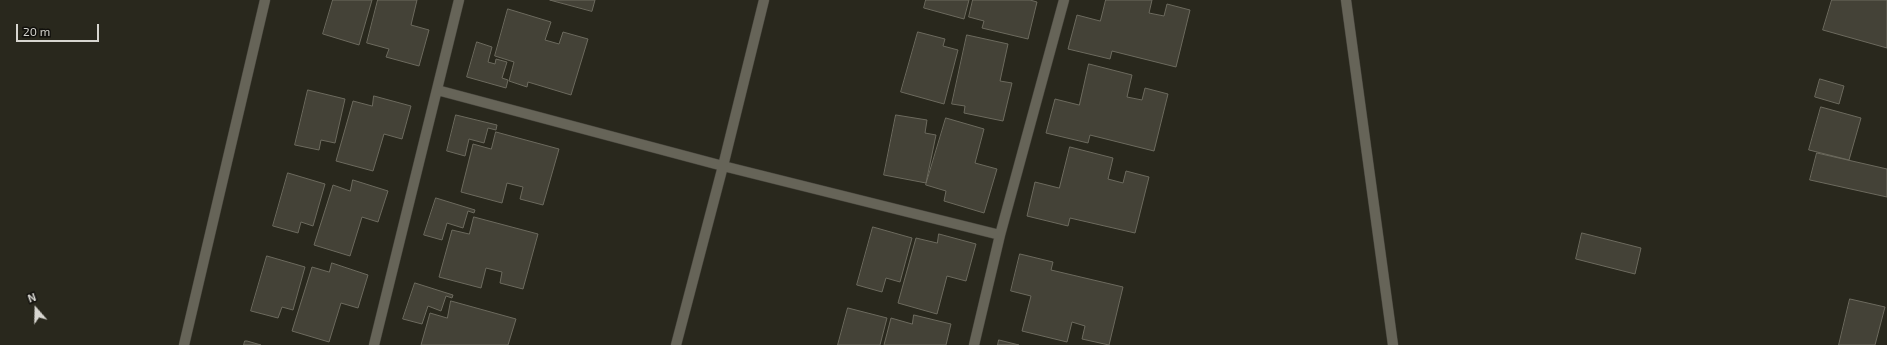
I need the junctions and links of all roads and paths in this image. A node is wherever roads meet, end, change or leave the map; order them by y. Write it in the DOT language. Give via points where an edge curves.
graph roads {
  1 [pos="265,0"];
  2 [pos="459,0"];
  3 [pos="764,0"];
  4 [pos="1064,0"];
  5 [pos="1346,0"];
  6 [pos="436,90"];
  7 [pos="723,166"];
  8 [pos="1000,235"];
  9 [pos="184,345"];
  10 [pos="374,345"];
  11 [pos="676,345"];
  12 [pos="974,345"];
  13 [pos="1393,345"];
  1 -- 9 [label="street"];
  2 -- 6 [label="street"];
  3 -- 7 [label="street"];
  4 -- 8 [label="street"];
  5 -- 13 [label="street"];
  6 -- 7 [label="street"];
  6 -- 10 [label="street"];
  7 -- 8 [label="street"];
  7 -- 11 [label="street"];
  8 -- 12 [label="street"];
}
